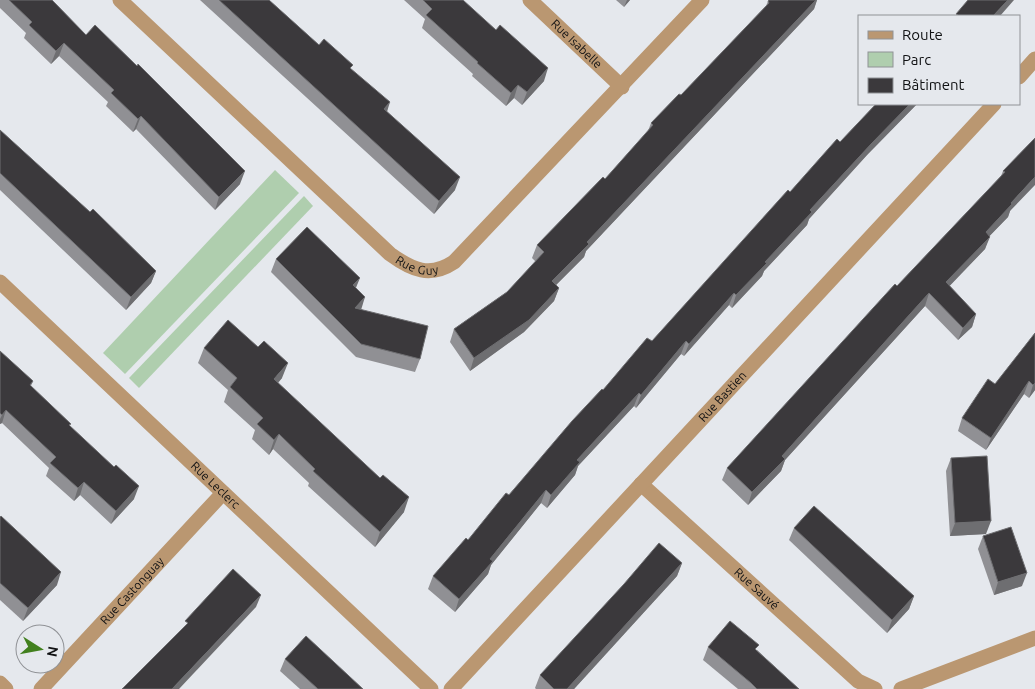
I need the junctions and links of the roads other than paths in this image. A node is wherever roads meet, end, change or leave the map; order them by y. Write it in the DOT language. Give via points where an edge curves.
graph roads {
  1 [pos="120,0"];
  2 [pos="530,0"];
  3 [pos="702,0"];
  4 [pos="1035,59"];
  5 [pos="1020,76"];
  6 [pos="622,87"];
  7 [pos="993,105"];
  8 [pos="0,282"];
  9 [pos="641,484"];
  10 [pos="223,493"];
  11 [pos="1035,638"];
  12 [pos="0,684"];
  13 [pos="6,689"];
  14 [pos="41,689"];
  15 [pos="432,689"];
  16 [pos="451,689"];
  17 [pos="875,689"];
  18 [pos="901,689"];
  1 -- 6 [label="street, Rue Guy" via="390,254 400,261 433,272 454,262"];
  2 -- 6 [label="street, Rue Isabelle"];
  3 -- 6 [label="street, Rue Guy"];
  4 -- 5 [label="street"];
  7 -- 9 [label="street, Rue Bastien"];
  8 -- 10 [label="street, Rue Leclerc"];
  9 -- 16 [label="street, Rue Bastien"];
  9 -- 17 [label="street, Rue Sauvé" via="858,681"];
  10 -- 14 [label="street, Rue Castonguay"];
  10 -- 15 [label="street, Rue Leclerc"];
  11 -- 18 [label="street"];
  12 -- 13 [label="street"];
}
